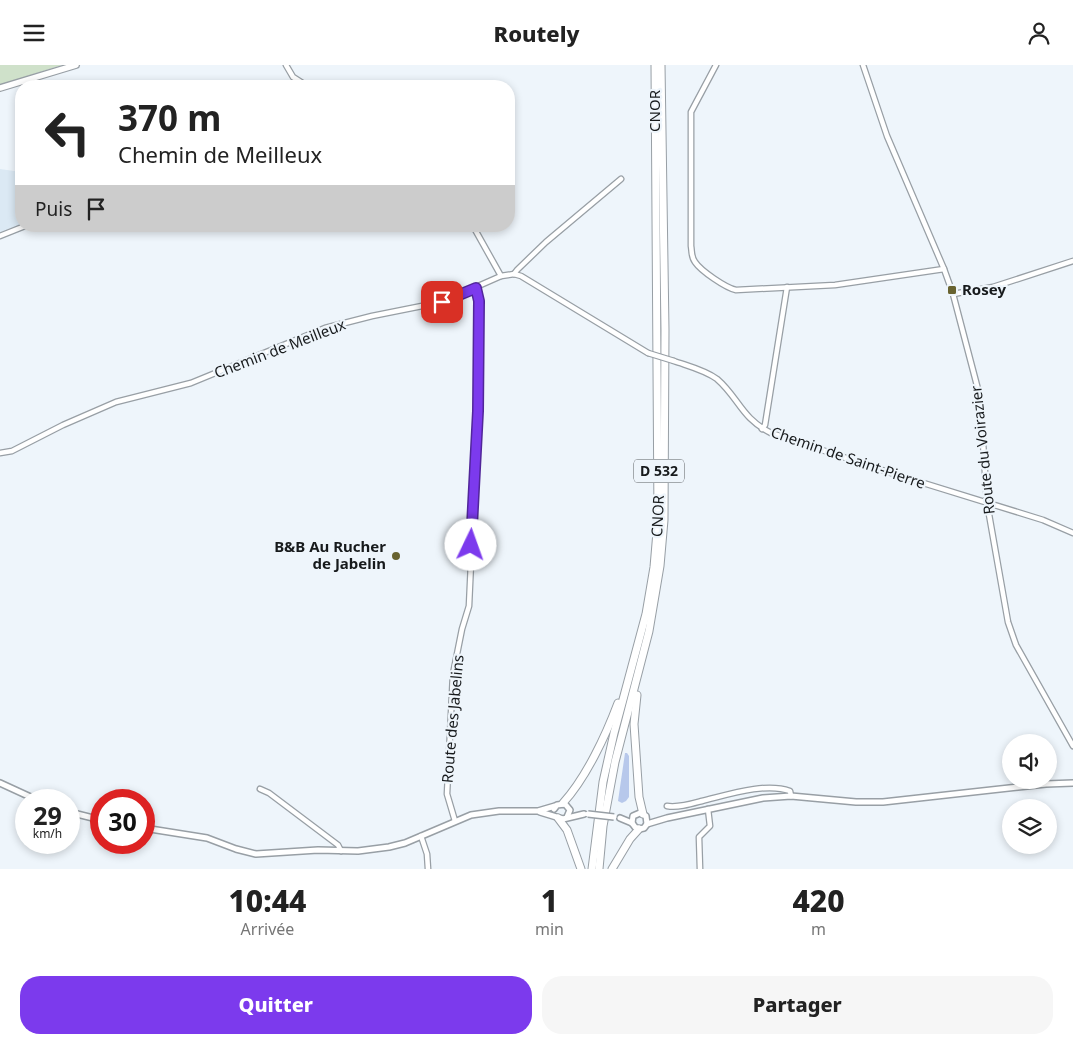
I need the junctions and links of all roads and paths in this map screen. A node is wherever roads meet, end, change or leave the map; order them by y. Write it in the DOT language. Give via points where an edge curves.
graph roads {
  1 [pos="76,65"];
  2 [pos="286,65"];
  3 [pos="655,65"];
  4 [pos="661,65"];
  5 [pos="716,65"];
  6 [pos="863,65"];
  7 [pos="26,80"];
  8 [pos="298,80"];
  9 [pos="15,83"];
  10 [pos="0,88"];
  11 [pos="621,179"];
  12 [pos="15,230"];
  13 [pos="476,232"];
  14 [pos="0,236"];
  15 [pos="1073,261"];
  16 [pos="944,269"];
  17 [pos="514,274"];
  18 [pos="501,275"];
  19 [pos="787,287"];
  20 [pos="476,288"];
  21 [pos="953,294"];
  22 [pos="762,429"];
  23 [pos="0,453"];
  24 [pos="987,503"];
  25 [pos="1073,533"];
  26 [pos="650,631"];
  27 [pos="634,659"];
  28 [pos="1073,746"];
  29 [pos="0,783"];
  30 [pos="1073,783"];
  31 [pos="260,789"];
  32 [pos="15,790"];
  33 [pos="791,796"];
  34 [pos="562,806"];
  35 [pos="667,806"];
  36 [pos="708,809"];
  37 [pos="538,811"];
  38 [pos="586,814"];
  39 [pos="644,815"];
  40 [pos="633,816"];
  41 [pos="556,817"];
  42 [pos="567,817"];
  43 [pos="617,818"];
  44 [pos="668,818"];
  45 [pos="455,821"];
  46 [pos="632,823"];
  47 [pos="647,824"];
  48 [pos="639,829"];
  49 [pos="155,830"];
  50 [pos="421,836"];
  51 [pos="341,851"];
  52 [pos="428,869"];
  53 [pos="581,869"];
  54 [pos="592,869"];
  55 [pos="599,869"];
  56 [pos="612,869"];
  57 [pos="700,869"];
  1 -- 7 [label="main road"];
  2 -- 8 [label="street"];
  3 -- 27 [label="highway, CNOR / D 532" via="660,498 650,594"];
  4 -- 26 [label="highway, CNOR / D 532" via="665,497 660,566"];
  5 -- 19 [label="street" via="691,112 692,255 695,263 730,289"];
  6 -- 16 [label="street, Route du Voirazier" via="887,135"];
  9 -- 10 [label="main road"];
  11 -- 17 [label="street" via="546,242"];
  12 -- 14 [label="street"];
  13 -- 18 [label="street"];
  15 -- 21 [label="street" via="993,287"];
  16 -- 19 [label="street" via="835,285"];
  16 -- 21 [label="street, Route du Voirazier"];
  17 -- 18 [label="street, Chemin de Meilleux"];
  17 -- 22 [label="street, Chemin de Saint-Pierre, bridge" via="648,353 702,371 718,380 746,416"];
  18 -- 20 [label="street, Chemin de Meilleux"];
  19 -- 22 [label="street"];
  20 -- 23 [label="street, Chemin de Meilleux" via="442,302 325,328 191,383 116,402 12,451"];
  20 -- 45 [label="street, Route des Jabelins" via="479,301 478,411 469,597 453,674 447,794"];
  21 -- 24 [label="street, Route du Voirazier" via="980,397"];
  22 -- 24 [label="street, Chemin de Saint-Pierre"];
  24 -- 25 [label="street, Chemin de Saint-Pierre"];
  24 -- 28 [label="street, Route du Voirazier" via="1008,622 1016,645"];
  26 -- 39 [label="highway" via="634,712 639,797"];
  26 -- 55 [label="highway, CNOR / D 532" via="614,761"];
  27 -- 34 [label="highway" via="599,746"];
  27 -- 54 [label="highway, CNOR / D 532" via="603,782"];
  29 -- 32 [label="street"];
  30 -- 33 [label="street" via="883,802"];
  31 -- 51 [label="street" via="338,845"];
  33 -- 35 [label="street" via="785,789 768,789"];
  33 -- 36 [label="street"];
  34 -- 37 [label="street"];
  34 -- 38 [label="street"];
  34 -- 41 [label="street" via="554,811"];
  34 -- 42 [label="street" via="570,812"];
  36 -- 44 [label="street"];
  36 -- 57 [label="street" via="710,826 699,837"];
  37 -- 41 [label="street"];
  37 -- 45 [label="street" via="484,813"];
  38 -- 42 [label="street"];
  38 -- 43 [label="street, bridge"];
  39 -- 40 [label="street" via="638,813"];
  39 -- 44 [label="street"];
  39 -- 47 [label="street"];
  40 -- 43 [label="street"];
  40 -- 46 [label="street"];
  41 -- 42 [label="street"];
  41 -- 53 [label="highway" via="567,830"];
  43 -- 46 [label="street"];
  44 -- 47 [label="street"];
  45 -- 50 [label="street"];
  46 -- 48 [label="street"];
  47 -- 48 [label="street"];
  48 -- 56 [label="highway"];
  49 -- 51 [label="street" via="207,839 256,854"];
  50 -- 51 [label="street" via="389,847"];
  50 -- 52 [label="street"];
}
